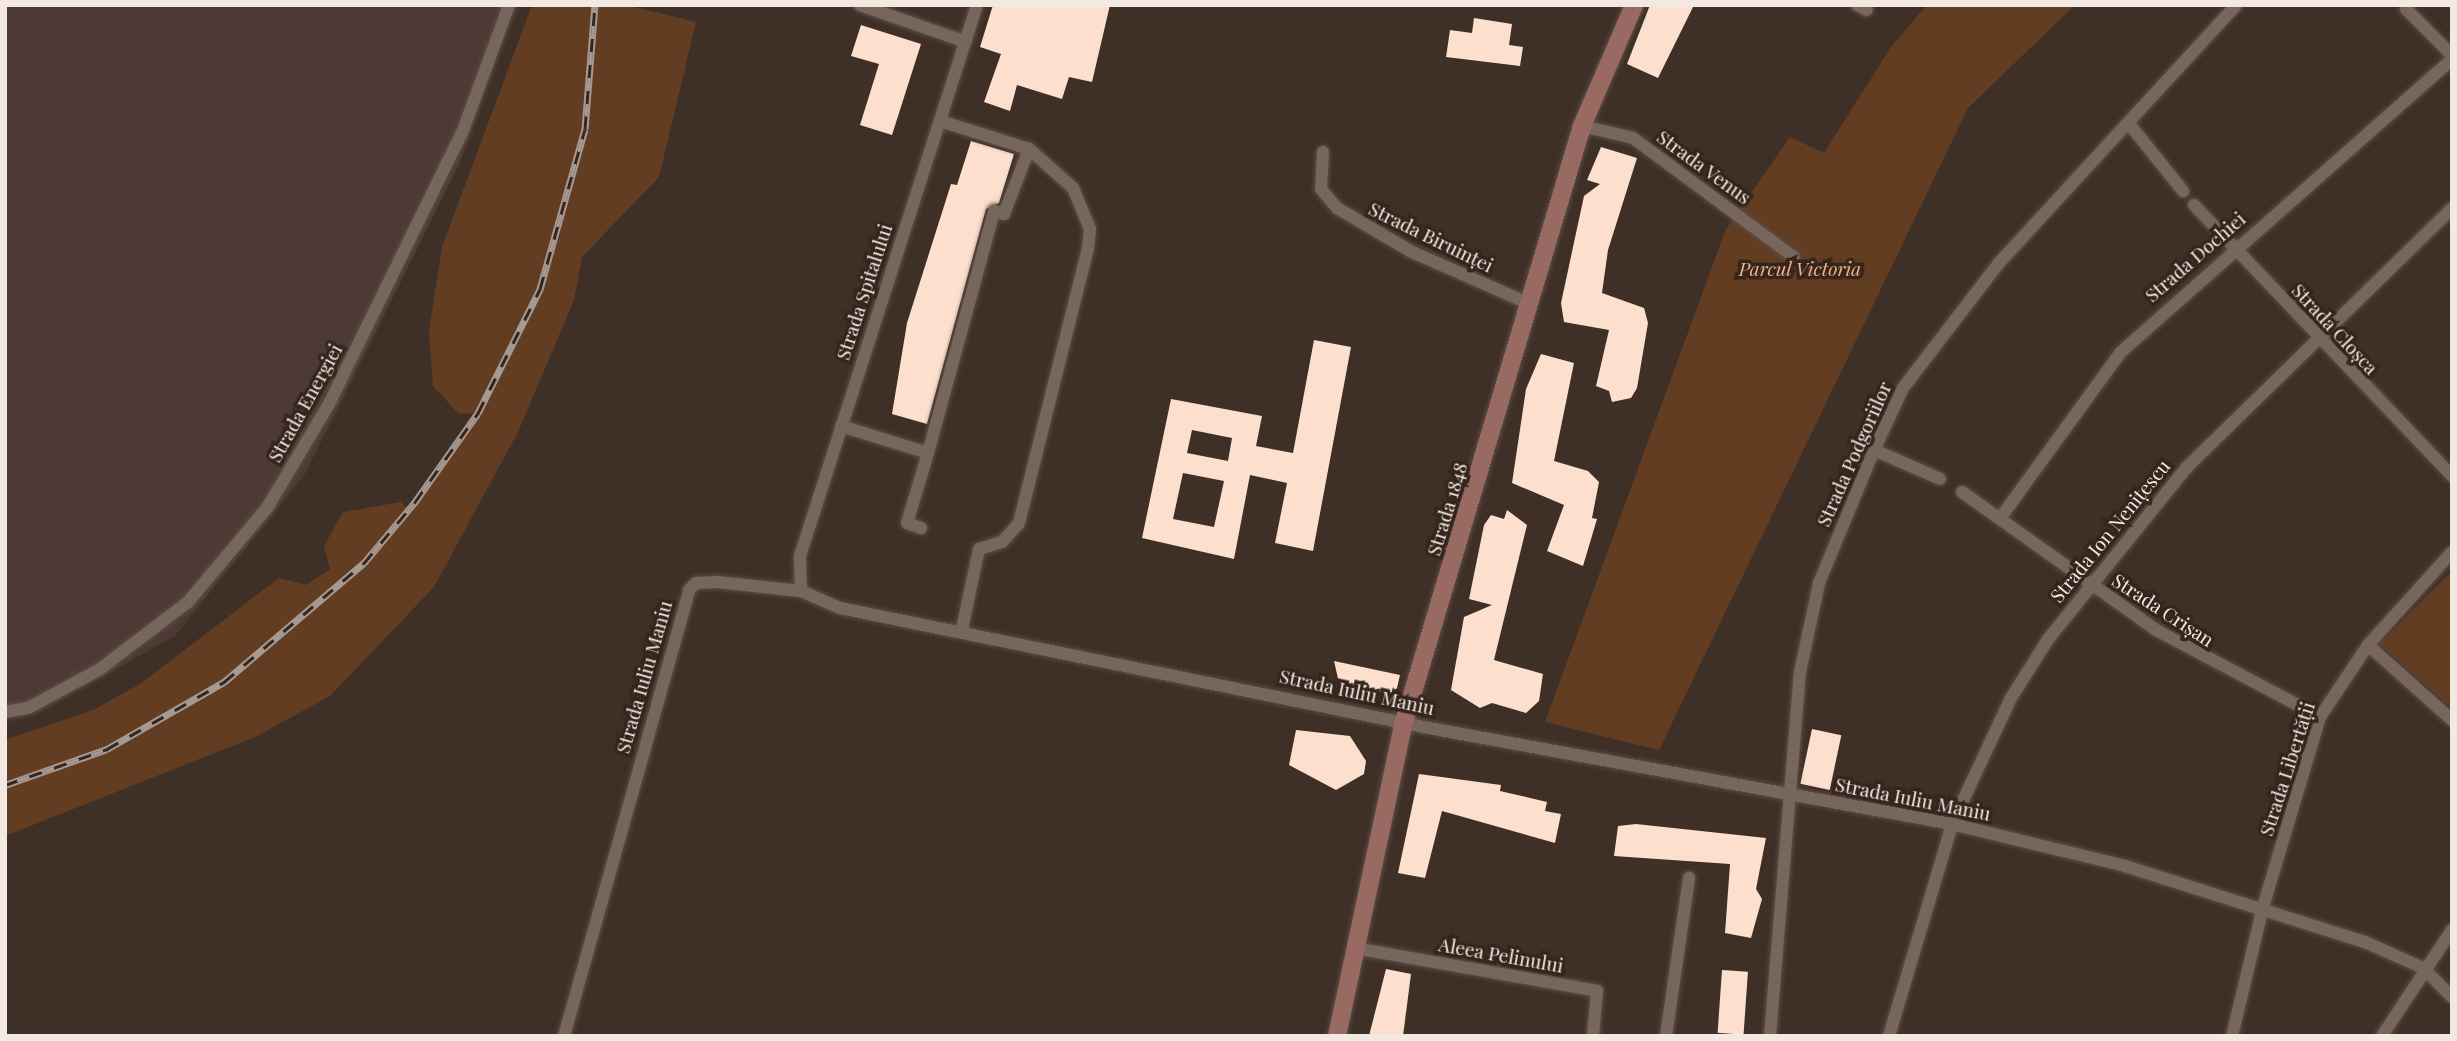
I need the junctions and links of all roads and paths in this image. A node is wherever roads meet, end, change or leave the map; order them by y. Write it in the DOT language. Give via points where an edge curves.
graph roads {
  1 [pos="509,5"];
  2 [pos="860,5"];
  3 [pos="977,5"];
  4 [pos="1634,5"];
  5 [pos="2236,5"];
  6 [pos="2406,9"];
  7 [pos="966,42"];
  8 [pos="2452,57"];
  9 [pos="940,121"];
  10 [pos="2130,125"];
  11 [pos="1582,126"];
  12 [pos="1030,149"];
  13 [pos="1323,152"];
  14 [pos="2183,191"];
  15 [pos="2194,205"];
  16 [pos="2452,208"];
  17 [pos="2234,247"];
  18 [pos="1794,257"];
  19 [pos="1530,304"];
  20 [pos="2316,339"];
  21 [pos="841,426"];
  22 [pos="1874,450"];
  23 [pos="928,453"];
  24 [pos="2452,476"];
  25 [pos="1940,479"];
  26 [pos="1962,492"];
  27 [pos="2001,517"];
  28 [pos="921,528"];
  29 [pos="2452,552"];
  30 [pos="2087,583"];
  31 [pos="801,591"];
  32 [pos="962,629"];
  33 [pos="2368,645"];
  34 [pos="5,712"];
  35 [pos="2320,717"];
  36 [pos="2452,720"];
  37 [pos="1404,722"];
  38 [pos="1788,794"];
  39 [pos="1952,824"];
  40 [pos="1689,878"];
  41 [pos="2263,907"];
  42 [pos="2452,930"];
  43 [pos="1354,948"];
  44 [pos="2423,968"];
  45 [pos="2452,997"];
  46 [pos="564,1036"];
  47 [pos="1337,1036"];
  48 [pos="1592,1036"];
  49 [pos="1666,1036"];
  50 [pos="1770,1036"];
  51 [pos="1889,1036"];
  52 [pos="2232,1036"];
  53 [pos="2382,1036"];
  1 -- 34 [label="street, Strada Energiei" via="457,145 330,404 267,508 188,602 100,669 28,708"];
  2 -- 7 [label="street"];
  3 -- 7 [label="street, Strada Spitalului"];
  4 -- 11 [label="main road, Strada 1848"];
  5 -- 10 [label="street, Strada Podgoriilor"];
  6 -- 8 [label="street"];
  7 -- 9 [label="street, Strada Spitalului"];
  8 -- 17 [label="street, Strada Dochiei"];
  9 -- 12 [label="street"];
  9 -- 21 [label="street, Strada Spitalului"];
  10 -- 14 [label="street"];
  10 -- 22 [label="street, Strada Podgoriilor" via="1999,263 1903,388"];
  11 -- 18 [label="street, Strada Venus" via="1633,138"];
  11 -- 19 [label="main road, Strada 1848"];
  12 -- 23 [label="street" via="1004,214 994,211"];
  12 -- 32 [label="street" via="1073,188 1090,229 1088,248 1018,523 1002,542 979,549"];
  13 -- 19 [label="street, Strada Biruinței" via="1321,189 1337,208 1412,252"];
  15 -- 17 [label="street, Strada Cloșca"];
  16 -- 20 [label="street, Strada Ion Nenițescu"];
  17 -- 20 [label="street, Strada Cloșca"];
  17 -- 27 [label="street, Strada Dochiei" via="2121,352"];
  19 -- 37 [label="main road, Strada 1848"];
  20 -- 24 [label="street, Strada Cloșca"];
  20 -- 30 [label="street, Strada Ion Nenițescu" via="2186,468"];
  21 -- 23 [label="street"];
  21 -- 31 [label="street, Strada Spitalului" via="800,556"];
  22 -- 25 [label="street"];
  22 -- 38 [label="street, Strada Podgoriilor" via="1819,583 1800,672"];
  23 -- 28 [label="street" via="906,523"];
  26 -- 27 [label="street, Strada Crișan"];
  27 -- 30 [label="street, Strada Crișan"];
  29 -- 33 [label="street, Strada Libertății"];
  30 -- 35 [label="street, Strada Crișan" via="2226,672"];
  30 -- 39 [label="street, Strada Ion Nenițescu" via="2011,698"];
  31 -- 32 [label="street, Strada Iuliu Maniu" via="840,608"];
  31 -- 46 [label="street, Strada Iuliu Maniu" via="717,582 696,583 689,590"];
  32 -- 37 [label="street, Strada Iuliu Maniu"];
  33 -- 35 [label="street, Strada Libertății"];
  33 -- 36 [label="street"];
  35 -- 41 [label="street, Strada Libertății"];
  37 -- 38 [label="street, Strada Iuliu Maniu"];
  37 -- 43 [label="main road, Strada 1848"];
  38 -- 39 [label="street, Strada Iuliu Maniu"];
  38 -- 50 [label="street, Strada Podgoriilor"];
  39 -- 41 [label="street, Strada Iuliu Maniu"];
  39 -- 51 [label="street, Strada Ion Nenițescu"];
  40 -- 49 [label="street"];
  41 -- 44 [label="street, Strada Iuliu Maniu"];
  41 -- 52 [label="street, Strada Libertății"];
  42 -- 44 [label="street"];
  43 -- 47 [label="main road, Strada 1848"];
  43 -- 48 [label="street, Aleea Pelinului" via="1597,991"];
  44 -- 45 [label="street, Strada Iuliu Maniu"];
  44 -- 53 [label="street"];
}
